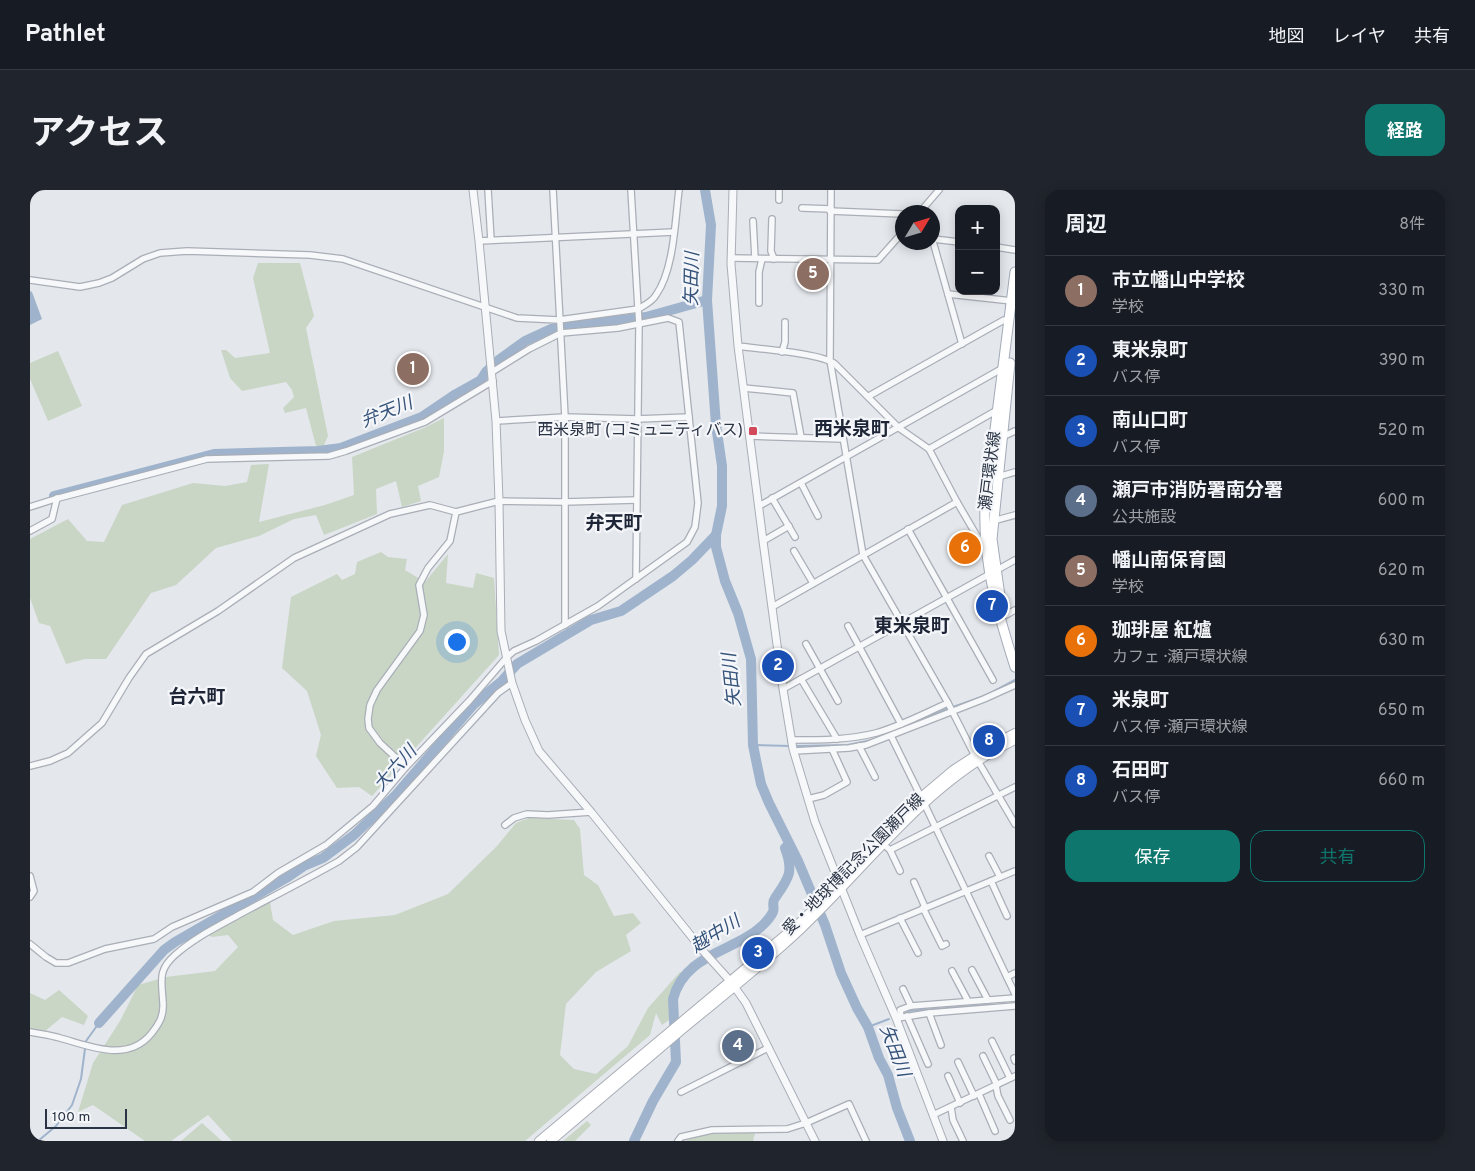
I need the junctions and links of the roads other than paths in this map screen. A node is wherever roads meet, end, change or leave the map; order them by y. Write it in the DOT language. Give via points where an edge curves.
graph roads {
  1 [pos="473,190"];
  2 [pos="488,190"];
  3 [pos="553,190"];
  4 [pos="631,190"];
  5 [pos="679,190"];
  6 [pos="733,190"];
  7 [pos="779,190"];
  8 [pos="831,190"];
  9 [pos="939,190"];
  10 [pos="779,200"];
  11 [pos="928,205"];
  12 [pos="802,208"];
  13 [pos="830,210"];
  14 [pos="895,214"];
  15 [pos="772,219"];
  16 [pos="753,221"];
  17 [pos="674,232"];
  18 [pos="633,234"];
  19 [pos="556,237"];
  20 [pos="491,240"];
  21 [pos="940,240"];
  22 [pos="479,241"];
  23 [pos="895,241"];
  24 [pos="955,242"];
  25 [pos="1000,248"];
  26 [pos="936,250"];
  27 [pos="1015,250"];
  28 [pos="731,258"];
  29 [pos="755,258"];
  30 [pos="831,258"];
  31 [pos="762,259"];
  32 [pos="774,259"];
  33 [pos="1015,272"];
  34 [pos="30,280"];
  35 [pos="948,294"];
  36 [pos="1012,301"];
  37 [pos="759,303"];
  38 [pos="485,306"];
  39 [pos="638,310"];
  40 [pos="1013,320"];
  41 [pos="559,321"];
  42 [pos="784,322"];
  43 [pos="639,324"];
  44 [pos="561,332"];
  45 [pos="962,344"];
  46 [pos="738,346"];
  47 [pos="782,352"];
  48 [pos="830,360"];
  49 [pos="1004,368"];
  50 [pos="492,372"];
  51 [pos="493,381"];
  52 [pos="744,388"];
  53 [pos="869,396"];
  54 [pos="1011,396"];
  55 [pos="999,410"];
  56 [pos="565,417"];
  57 [pos="689,417"];
  58 [pos="637,419"];
  59 [pos="496,420"];
  60 [pos="899,428"];
  61 [pos="1015,432"];
  62 [pos="750,436"];
  63 [pos="801,437"];
  64 [pos="1002,437"];
  65 [pos="843,439"];
  66 [pos="929,449"];
  67 [pos="846,457"];
  68 [pos="1015,472"];
  69 [pos="998,478"];
  70 [pos="800,483"];
  71 [pos="57,498"];
  72 [pos="772,498"];
  73 [pos="636,500"];
  74 [pos="499,501"];
  75 [pos="564,502"];
  76 [pos="957,502"];
  77 [pos="759,506"];
  78 [pos="30,507"];
  79 [pos="456,512"];
  80 [pos="818,516"];
  81 [pos="1015,516"];
  82 [pos="993,521"];
  83 [pos="789,526"];
  84 [pos="908,529"];
  85 [pos="30,531"];
  86 [pos="795,536"];
  87 [pos="763,542"];
  88 [pos="986,547"];
  89 [pos="794,551"];
  90 [pos="863,555"];
  91 [pos="1015,560"];
  92 [pos="992,573"];
  93 [pos="636,579"];
  94 [pos="813,583"];
  95 [pos="948,599"];
  96 [pos="772,607"];
  97 [pos="1015,610"];
  98 [pos="1006,615"];
  99 [pos="902,624"];
  100 [pos="565,625"];
  101 [pos="848,626"];
  102 [pos="806,644"];
  103 [pos="859,647"];
  104 [pos="1015,647"];
  105 [pos="507,658"];
  106 [pos="1015,667"];
  107 [pos="820,669"];
  108 [pos="801,679"];
  109 [pos="993,680"];
  110 [pos="512,681"];
  111 [pos="1015,685"];
  112 [pos="783,689"];
  113 [pos="838,701"];
  114 [pos="948,703"];
  115 [pos="952,712"];
  116 [pos="901,724"];
  117 [pos="1015,733"];
  118 [pos="891,736"];
  119 [pos="837,739"];
  120 [pos="1015,740"];
  121 [pos="792,746"];
  122 [pos="859,746"];
  123 [pos="832,749"];
  124 [pos="977,759"];
  125 [pos="30,766"];
  126 [pos="406,768"];
  127 [pos="874,777"];
  128 [pos="1015,787"];
  129 [pos="999,796"];
  130 [pos="808,800"];
  131 [pos="922,800"];
  132 [pos="591,812"];
  133 [pos="1015,824"];
  134 [pos="505,825"];
  135 [pos="935,827"];
  136 [pos="883,844"];
  137 [pos="890,850"];
  138 [pos="989,856"];
  139 [pos="900,871"];
  140 [pos="1015,871"];
  141 [pos="30,876"];
  142 [pos="1000,877"];
  143 [pos="991,881"];
  144 [pos="914,882"];
  145 [pos="839,888"];
  146 [pos="965,891"];
  147 [pos="30,897"];
  148 [pos="924,908"];
  149 [pos="1007,916"];
  150 [pos="900,918"];
  151 [pos="860,935"];
  152 [pos="30,944"];
  153 [pos="946,944"];
  154 [pos="918,953"];
  155 [pos="972,970"];
  156 [pos="952,971"];
  157 [pos="1015,973"];
  158 [pos="1006,977"];
  159 [pos="733,985"];
  160 [pos="903,989"];
  161 [pos="1015,996"];
  162 [pos="988,1000"];
  163 [pos="968,1001"];
  164 [pos="911,1006"];
  165 [pos="1015,1006"];
  166 [pos="929,1013"];
  167 [pos="901,1017"];
  168 [pos="30,1032"];
  169 [pos="992,1041"];
  170 [pos="941,1046"];
  171 [pos="768,1048"];
  172 [pos="984,1056"];
  173 [pos="958,1062"];
  174 [pos="928,1064"];
  175 [pos="948,1076"];
  176 [pos="1013,1077"];
  177 [pos="997,1085"];
  178 [pos="681,1092"];
  179 [pos="977,1095"];
  180 [pos="960,1103"];
  181 [pos="951,1107"];
  182 [pos="933,1115"];
  183 [pos="1010,1120"];
  184 [pos="806,1124"];
  185 [pos="994,1131"];
  186 [pos="539,1141"];
  187 [pos="551,1141"];
  188 [pos="678,1141"];
  189 [pos="815,1141"];
  190 [pos="866,1141"];
  191 [pos="943,1141"];
  192 [pos="963,1141"];
  1 -- 22 [label="street"];
  2 -- 20 [label="street"];
  3 -- 19 [label="street"];
  4 -- 18 [label="street"];
  5 -- 17 [label="street"];
  6 -- 28 [label="street"];
  7 -- 10 [label="street"];
  8 -- 13 [label="street"];
  9 -- 11 [label="street"];
  12 -- 13 [label="street"];
  13 -- 14 [label="street"];
  13 -- 30 [label="street"];
  15 -- 32 [label="street"];
  16 -- 29 [label="street"];
  17 -- 18 [label="street"];
  17 -- 39 [label="street" via="663,285 648,304"];
  18 -- 19 [label="street"];
  18 -- 39 [label="street"];
  19 -- 20 [label="street"];
  19 -- 41 [label="street"];
  20 -- 22 [label="street"];
  21 -- 24 [label="street"];
  22 -- 38 [label="street"];
  23 -- 30 [label="street" via="878,260"];
  25 -- 27 [label="street"];
  26 -- 35 [label="street"];
  28 -- 29 [label="street"];
  28 -- 46 [label="street"];
  29 -- 31 [label="street"];
  30 -- 32 [label="street"];
  30 -- 48 [label="street"];
  31 -- 32 [label="street"];
  31 -- 37 [label="street"];
  33 -- 36 [label="main road, 瀬戸環状線"];
  34 -- 38 [label="street" via="80,287 112,278 143,259 160,253 310,255 343,259"];
  35 -- 36 [label="street"];
  35 -- 45 [label="street"];
  36 -- 40 [label="main road, 瀬戸環状線"];
  38 -- 41 [label="street" via="517,318"];
  38 -- 50 [label="street"];
  39 -- 41 [label="street"];
  39 -- 43 [label="street"];
  40 -- 45 [label="street" via="1004,320"];
  40 -- 49 [label="main road, 瀬戸環状線"];
  40 -- 54 [label="main road, 瀬戸環状線"];
  41 -- 44 [label="street"];
  42 -- 47 [label="street"];
  43 -- 44 [label="street"];
  43 -- 57 [label="street" via="668,318 679,322"];
  43 -- 58 [label="street"];
  44 -- 50 [label="street"];
  44 -- 56 [label="street"];
  45 -- 53 [label="street"];
  46 -- 47 [label="street"];
  46 -- 52 [label="street"];
  47 -- 48 [label="street"];
  48 -- 53 [label="street"];
  48 -- 65 [label="street"];
  49 -- 55 [label="main road, 瀬戸環状線"];
  49 -- 60 [label="street"];
  50 -- 51 [label="street"];
  51 -- 59 [label="street"];
  51 -- 71 [label="street" via="425,422 329,456 207,459"];
  52 -- 62 [label="street"];
  52 -- 63 [label="street" via="793,394"];
  53 -- 60 [label="street"];
  54 -- 64 [label="main road, 瀬戸環状線"];
  55 -- 66 [label="street"];
  55 -- 88 [label="main road, 瀬戸環状線" via="986,508"];
  56 -- 58 [label="street"];
  56 -- 59 [label="street"];
  56 -- 75 [label="street"];
  57 -- 58 [label="street"];
  57 -- 93 [label="street" via="698,503 695,527 687,542"];
  58 -- 73 [label="street"];
  59 -- 74 [label="street"];
  60 -- 66 [label="street"];
  60 -- 67 [label="street"];
  61 -- 64 [label="street"];
  62 -- 63 [label="street"];
  62 -- 77 [label="street"];
  63 -- 65 [label="street"];
  64 -- 69 [label="main road, 瀬戸環状線"];
  65 -- 67 [label="street"];
  66 -- 76 [label="street"];
  67 -- 70 [label="street"];
  67 -- 90 [label="street"];
  68 -- 69 [label="street"];
  69 -- 82 [label="main road, 瀬戸環状線"];
  70 -- 72 [label="street"];
  70 -- 80 [label="street"];
  71 -- 78 [label="street"];
  71 -- 85 [label="street" via="52,519"];
  72 -- 77 [label="street"];
  72 -- 83 [label="street"];
  73 -- 75 [label="street"];
  73 -- 93 [label="street"];
  74 -- 75 [label="street"];
  74 -- 79 [label="street"];
  74 -- 105 [label="street" via="501,630"];
  75 -- 100 [label="street"];
  76 -- 84 [label="street"];
  76 -- 88 [label="street"];
  77 -- 87 [label="street"];
  79 -- 125 [label="street" via="430,505 390,514 294,558 218,611 146,654 102,722 68,753"];
  79 -- 126 [label="street" via="450,541 419,585 424,615 420,631 377,690 370,705 369,728"];
  81 -- 82 [label="street"];
  82 -- 92 [label="main road, 瀬戸環状線"];
  83 -- 86 [label="street"];
  83 -- 87 [label="street"];
  84 -- 90 [label="street"];
  84 -- 95 [label="street"];
  87 -- 96 [label="street"];
  88 -- 92 [label="main road, 瀬戸環状線"];
  89 -- 94 [label="street"];
  90 -- 94 [label="street"];
  90 -- 99 [label="street"];
  91 -- 92 [label="street"];
  92 -- 95 [label="street"];
  92 -- 98 [label="main road, 瀬戸環状線"];
  92 -- 106 [label="main road, 瀬戸環状線"];
  93 -- 100 [label="street"];
  94 -- 96 [label="street"];
  95 -- 99 [label="street"];
  95 -- 109 [label="street"];
  96 -- 112 [label="street"];
  97 -- 98 [label="street"];
  98 -- 104 [label="main road, 瀬戸環状線"];
  99 -- 103 [label="street"];
  99 -- 114 [label="street"];
  100 -- 105 [label="street" via="514,651"];
  101 -- 103 [label="street"];
  102 -- 107 [label="street"];
  103 -- 107 [label="street"];
  103 -- 116 [label="street"];
  105 -- 110 [label="street"];
  105 -- 126 [label="street"];
  107 -- 108 [label="street"];
  107 -- 113 [label="street"];
  108 -- 112 [label="street"];
  108 -- 119 [label="street"];
  110 -- 132 [label="street" via="539,752"];
  110 -- 168 [label="street" via="357,847 332,865 200,936 171,958 162,973 160,1022 133,1048 118,1051 96,1048"];
  111 -- 115 [label="street"];
  112 -- 121 [label="street"];
  114 -- 115 [label="street"];
  114 -- 116 [label="street"];
  115 -- 118 [label="street"];
  115 -- 124 [label="street"];
  116 -- 119 [label="street" via="875,734"];
  117 -- 124 [label="main road, 愛・地球博記念公園瀬戸線" via="990,746"];
  118 -- 122 [label="street"];
  118 -- 131 [label="street"];
  119 -- 121 [label="street"];
  120 -- 124 [label="main road, 愛・地球博記念公園瀬戸線"];
  121 -- 123 [label="street"];
  121 -- 130 [label="street"];
  122 -- 123 [label="street"];
  122 -- 127 [label="street"];
  123 -- 130 [label="street" via="847,782"];
  124 -- 129 [label="street"];
  124 -- 131 [label="main road, 愛・地球博記念公園瀬戸線" via="953,770"];
  126 -- 152 [label="street" via="373,806 326,845 253,892 172,927 154,939 105,948 68,963 56,963"];
  128 -- 129 [label="street"];
  129 -- 133 [label="street"];
  129 -- 135 [label="street"];
  130 -- 145 [label="street"];
  131 -- 135 [label="street"];
  131 -- 136 [label="main road, 愛・地球博記念公園瀬戸線"];
  131 -- 145 [label="main road, 愛・地球博記念公園瀬戸線"];
  132 -- 134 [label="street" via="527,814"];
  132 -- 159 [label="street"];
  135 -- 137 [label="street"];
  135 -- 146 [label="street"];
  136 -- 137 [label="street"];
  136 -- 145 [label="main road, 愛・地球博記念公園瀬戸線"];
  137 -- 139 [label="street"];
  138 -- 142 [label="street"];
  140 -- 142 [label="street"];
  141 -- 147 [label="street" via="34,891"];
  142 -- 143 [label="street"];
  143 -- 146 [label="street"];
  143 -- 149 [label="street"];
  144 -- 148 [label="street"];
  145 -- 151 [label="street"];
  145 -- 159 [label="main road, 愛・地球博記念公園瀬戸線"];
  146 -- 148 [label="street"];
  146 -- 158 [label="street"];
  148 -- 150 [label="street"];
  148 -- 153 [label="street" via="942,946"];
  150 -- 151 [label="street"];
  150 -- 154 [label="street"];
  151 -- 167 [label="street"];
  155 -- 162 [label="street"];
  156 -- 163 [label="street"];
  157 -- 158 [label="street"];
  158 -- 161 [label="street"];
  159 -- 171 [label="street" via="746,1003"];
  159 -- 186 [label="main road, 愛・地球博記念公園瀬戸線" via="682,1021"];
  159 -- 187 [label="main road, 愛・地球博記念公園瀬戸線"];
  160 -- 164 [label="street"];
  161 -- 162 [label="street"];
  162 -- 163 [label="street"];
  163 -- 164 [label="street"];
  164 -- 167 [label="street" via="900,1010"];
  165 -- 166 [label="street"];
  166 -- 167 [label="street"];
  166 -- 170 [label="street"];
  167 -- 174 [label="street"];
  167 -- 182 [label="street"];
  169 -- 176 [label="street"];
  171 -- 178 [label="street"];
  171 -- 184 [label="street"];
  172 -- 177 [label="street"];
  173 -- 179 [label="street"];
  175 -- 180 [label="street"];
  176 -- 177 [label="street"];
  177 -- 179 [label="street"];
  177 -- 183 [label="street" via="998,1096"];
  179 -- 180 [label="street"];
  179 -- 185 [label="street"];
  180 -- 181 [label="street"];
  181 -- 182 [label="street"];
  181 -- 192 [label="street"];
  182 -- 191 [label="street"];
  184 -- 188 [label="street" via="786,1129 712,1130 681,1137"];
  184 -- 189 [label="street"];
  184 -- 190 [label="street" via="849,1104"];
}
